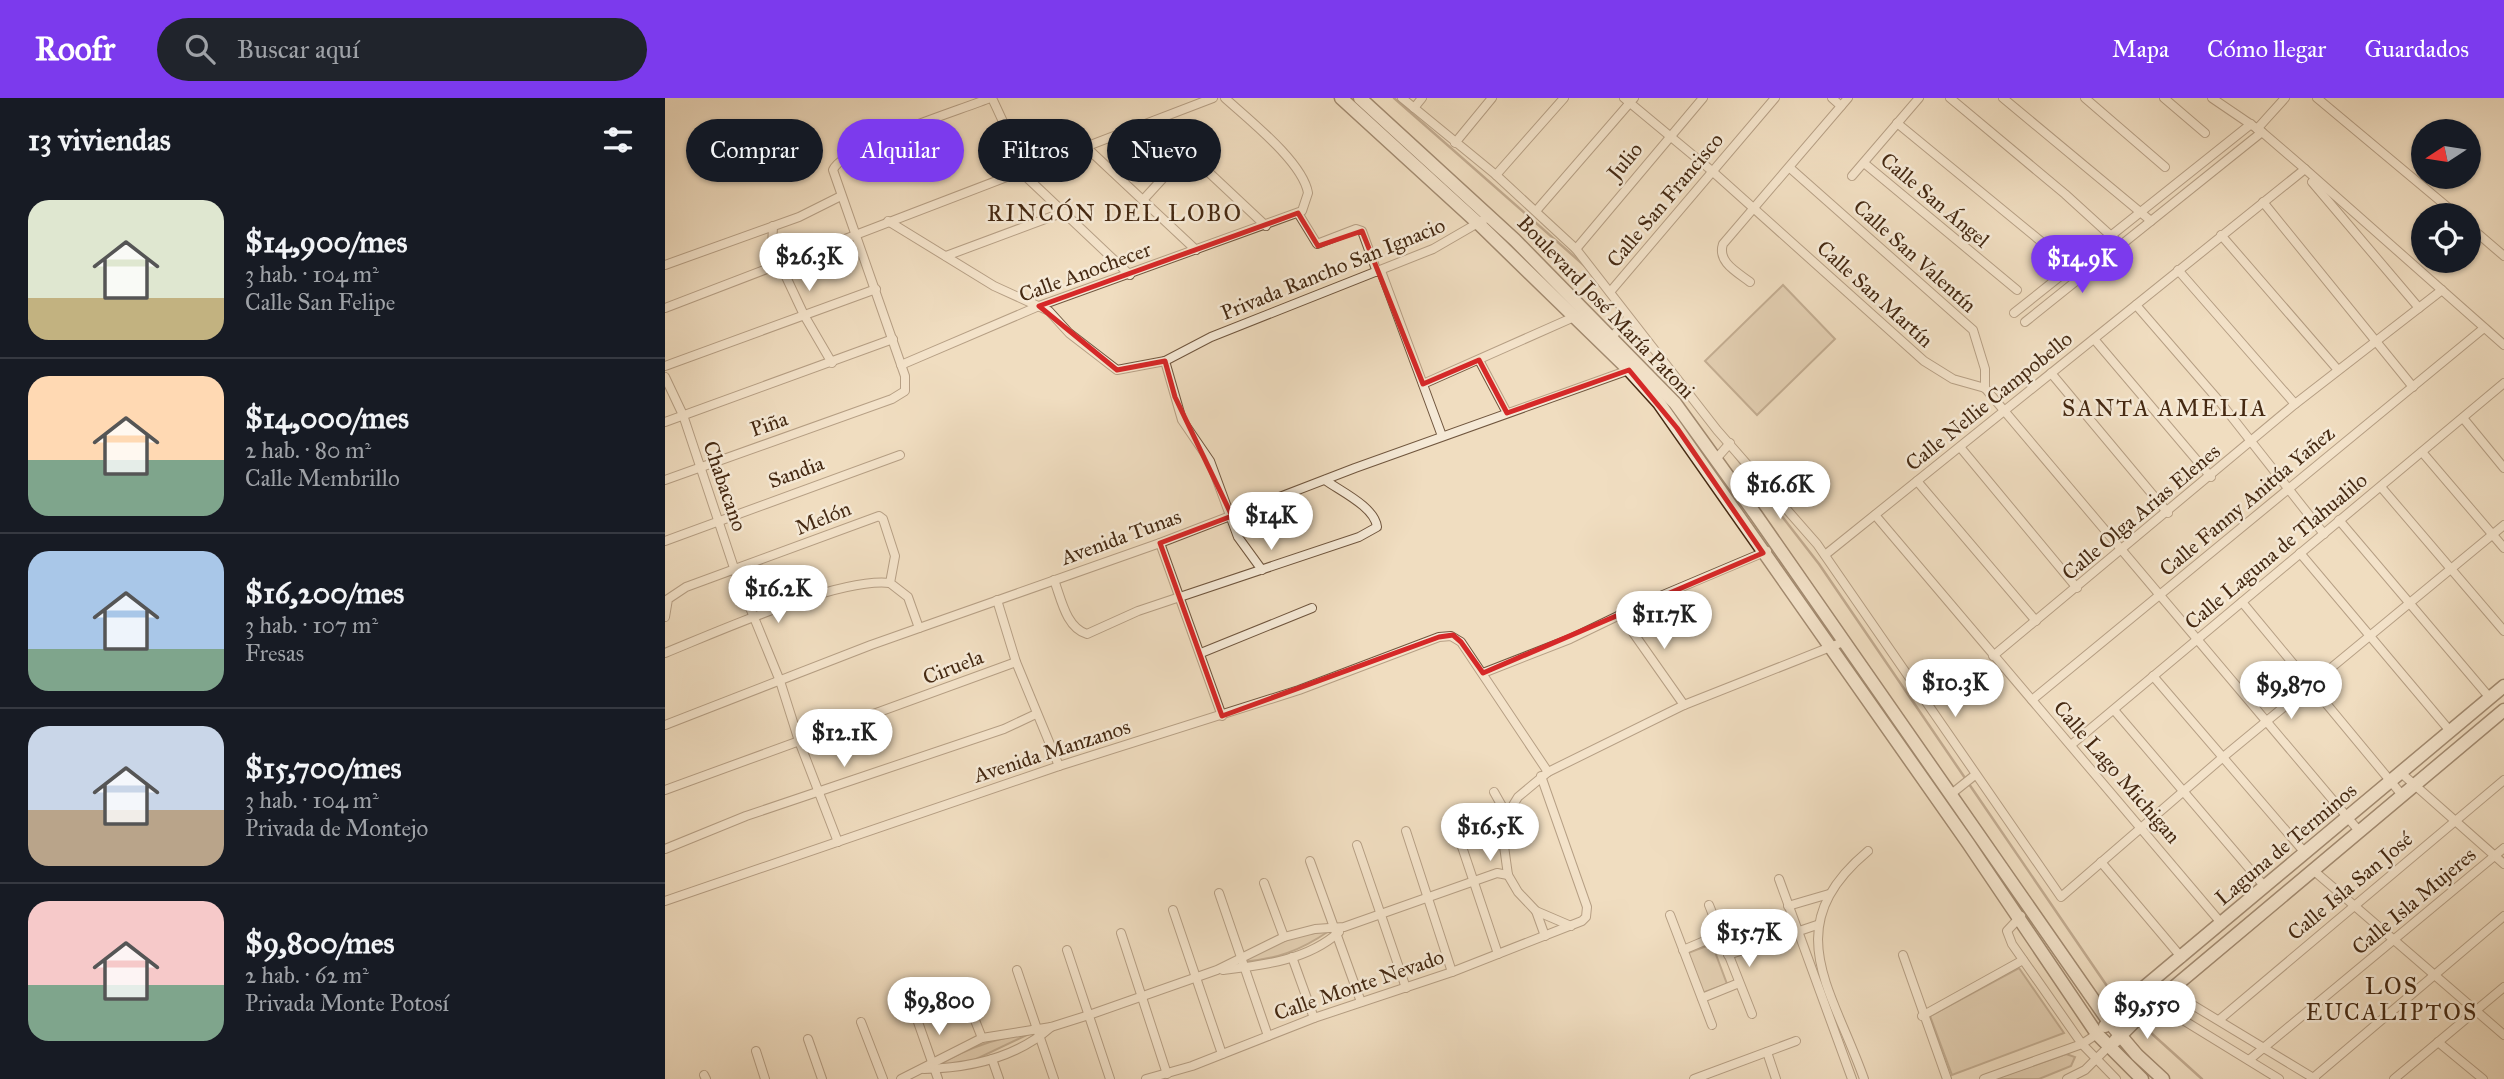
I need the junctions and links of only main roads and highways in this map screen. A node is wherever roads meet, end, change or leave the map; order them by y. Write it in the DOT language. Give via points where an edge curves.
graph roads {
  1 [pos="1342,98"];
  2 [pos="1360,98"];
  3 [pos="1485,221"];
  4 [pos="1520,255"];
  5 [pos="2504,686"];
  6 [pos="2504,710"];
  7 [pos="2109,1022"];
  8 [pos="2097,1034"];
  9 [pos="2120,1036"];
  10 [pos="2108,1047"];
  11 [pos="2141,1079"];
  12 [pos="2163,1079"];
  1 -- 3 [label="main road, Boulevard José María Patoni"];
  2 -- 3 [label="main road, Boulevard José María Patoni"];
  3 -- 4 [label="main road, Boulevard José María Patoni"];
  4 -- 7 [label="main road, Boulevard José María Patoni" via="1616,332 1719,455 1843,642"];
  4 -- 8 [label="main road, Boulevard José María Patoni" via="1677,428"];
  5 -- 7 [label="main road, Laguna de Terminos" via="2134,996"];
  6 -- 9 [label="main road"];
  7 -- 8 [label="main road, Laguna de Terminos"];
  7 -- 9 [label="main road, Boulevard José María Patoni"];
  8 -- 10 [label="main road, Boulevard José María Patoni"];
  9 -- 10 [label="main road"];
  9 -- 12 [label="main road, Boulevard José María Patoni"];
  10 -- 11 [label="main road, Boulevard José María Patoni"];
}
